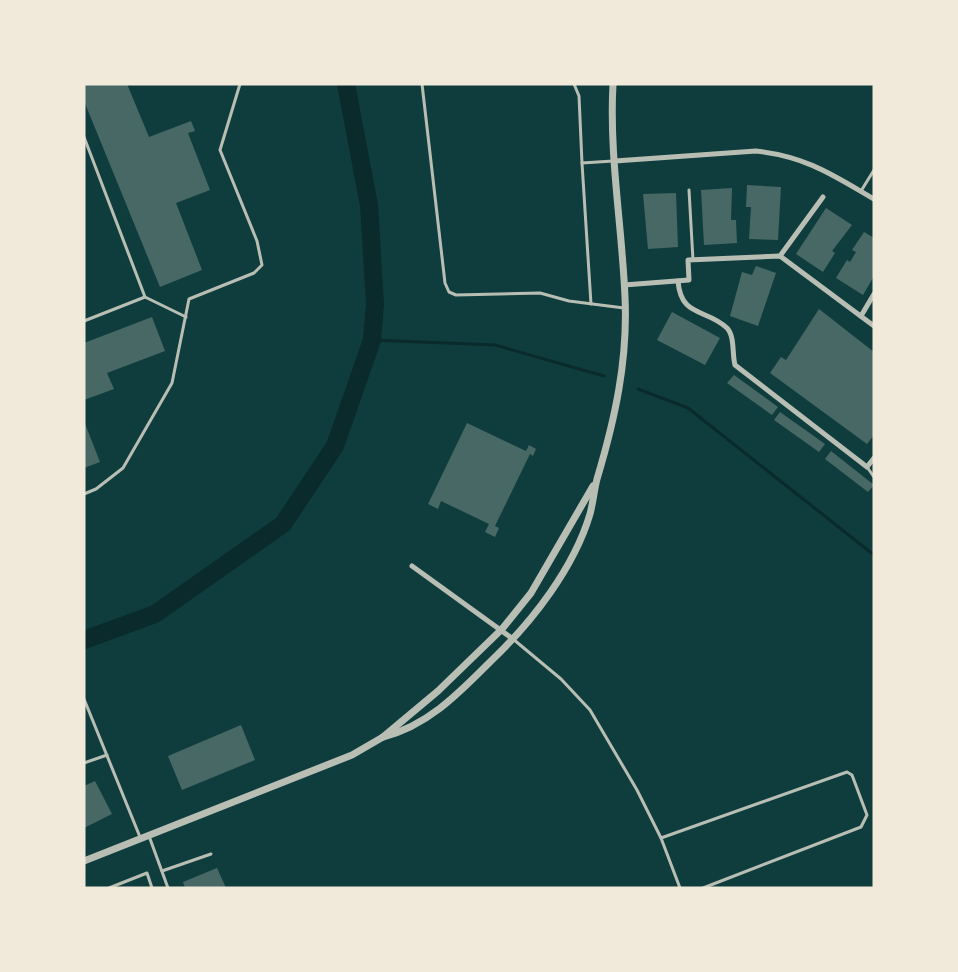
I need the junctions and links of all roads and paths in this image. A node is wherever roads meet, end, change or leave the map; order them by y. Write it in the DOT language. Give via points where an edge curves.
graph roads {
  1 [pos="240,84"];
  2 [pos="422,84"];
  3 [pos="574,84"];
  4 [pos="613,84"];
  5 [pos="84,137"];
  6 [pos="615,161"];
  7 [pos="582,163"];
  8 [pos="874,170"];
  9 [pos="689,190"];
  10 [pos="861,191"];
  11 [pos="823,197"];
  12 [pos="874,199"];
  13 [pos="780,256"];
  14 [pos="693,260"];
  15 [pos="678,281"];
  16 [pos="624,285"];
  17 [pos="874,294"];
  18 [pos="145,297"];
  19 [pos="591,304"];
  20 [pos="625,308"];
  21 [pos="186,316"];
  22 [pos="861,316"];
  23 [pos="84,321"];
  24 [pos="874,326"];
  25 [pos="874,458"];
  26 [pos="867,467"];
  27 [pos="874,477"];
  28 [pos="596,481"];
  29 [pos="84,494"];
  30 [pos="412,566"];
  31 [pos="502,629"];
  32 [pos="513,639"];
  33 [pos="84,699"];
  34 [pos="383,737"];
  35 [pos="106,755"];
  36 [pos="84,763"];
  37 [pos="149,836"];
  38 [pos="140,838"];
  39 [pos="661,838"];
  40 [pos="211,854"];
  41 [pos="84,861"];
  42 [pos="162,871"];
  43 [pos="109,888"];
  44 [pos="152,888"];
  45 [pos="168,888"];
  46 [pos="680,888"];
  47 [pos="703,888"];
  1 -- 21 [label="lane" via="220,150 257,241 262,265 254,273 189,299"];
  2 -- 19 [label="lane" via="449,292 540,292 569,302"];
  3 -- 7 [label="lane" via="579,96"];
  4 -- 6 [label="street"];
  5 -- 18 [label="lane"];
  6 -- 7 [label="lane"];
  6 -- 10 [label="street" via="756,151 778,154 831,172"];
  6 -- 16 [label="street"];
  7 -- 19 [label="lane"];
  8 -- 10 [label="lane"];
  9 -- 14 [label="lane"];
  10 -- 12 [label="street"];
  11 -- 13 [label="street"];
  13 -- 14 [label="street"];
  13 -- 22 [label="street"];
  14 -- 15 [label="street" via="688,260 689,280"];
  15 -- 16 [label="street"];
  15 -- 26 [label="street" via="680,296 686,304 728,329 735,365"];
  16 -- 20 [label="street"];
  17 -- 22 [label="street"];
  18 -- 21 [label="lane"];
  18 -- 23 [label="lane"];
  19 -- 20 [label="lane"];
  20 -- 28 [label="street" via="617,408"];
  21 -- 29 [label="lane" via="172,383 123,468"];
  22 -- 24 [label="street"];
  25 -- 26 [label="street"];
  26 -- 27 [label="lane"];
  28 -- 31 [label="street" via="531,593"];
  28 -- 32 [label="street" via="577,545 547,595"];
  30 -- 31 [label="street"];
  31 -- 32 [label="street"];
  31 -- 34 [label="street" via="459,673"];
  32 -- 34 [label="street" via="435,712 402,732"];
  32 -- 39 [label="lane" via="561,678 590,710"];
  33 -- 35 [label="lane"];
  34 -- 37 [label="street" via="352,755"];
  35 -- 36 [label="lane"];
  35 -- 38 [label="lane"];
  37 -- 38 [label="street"];
  37 -- 42 [label="lane"];
  38 -- 41 [label="street"];
  39 -- 46 [label="lane"];
  39 -- 47 [label="lane" via="847,772 852,775 867,815 861,827"];
  40 -- 42 [label="lane"];
  42 -- 45 [label="lane"];
  43 -- 44 [label="lane" via="147,873"];
}
